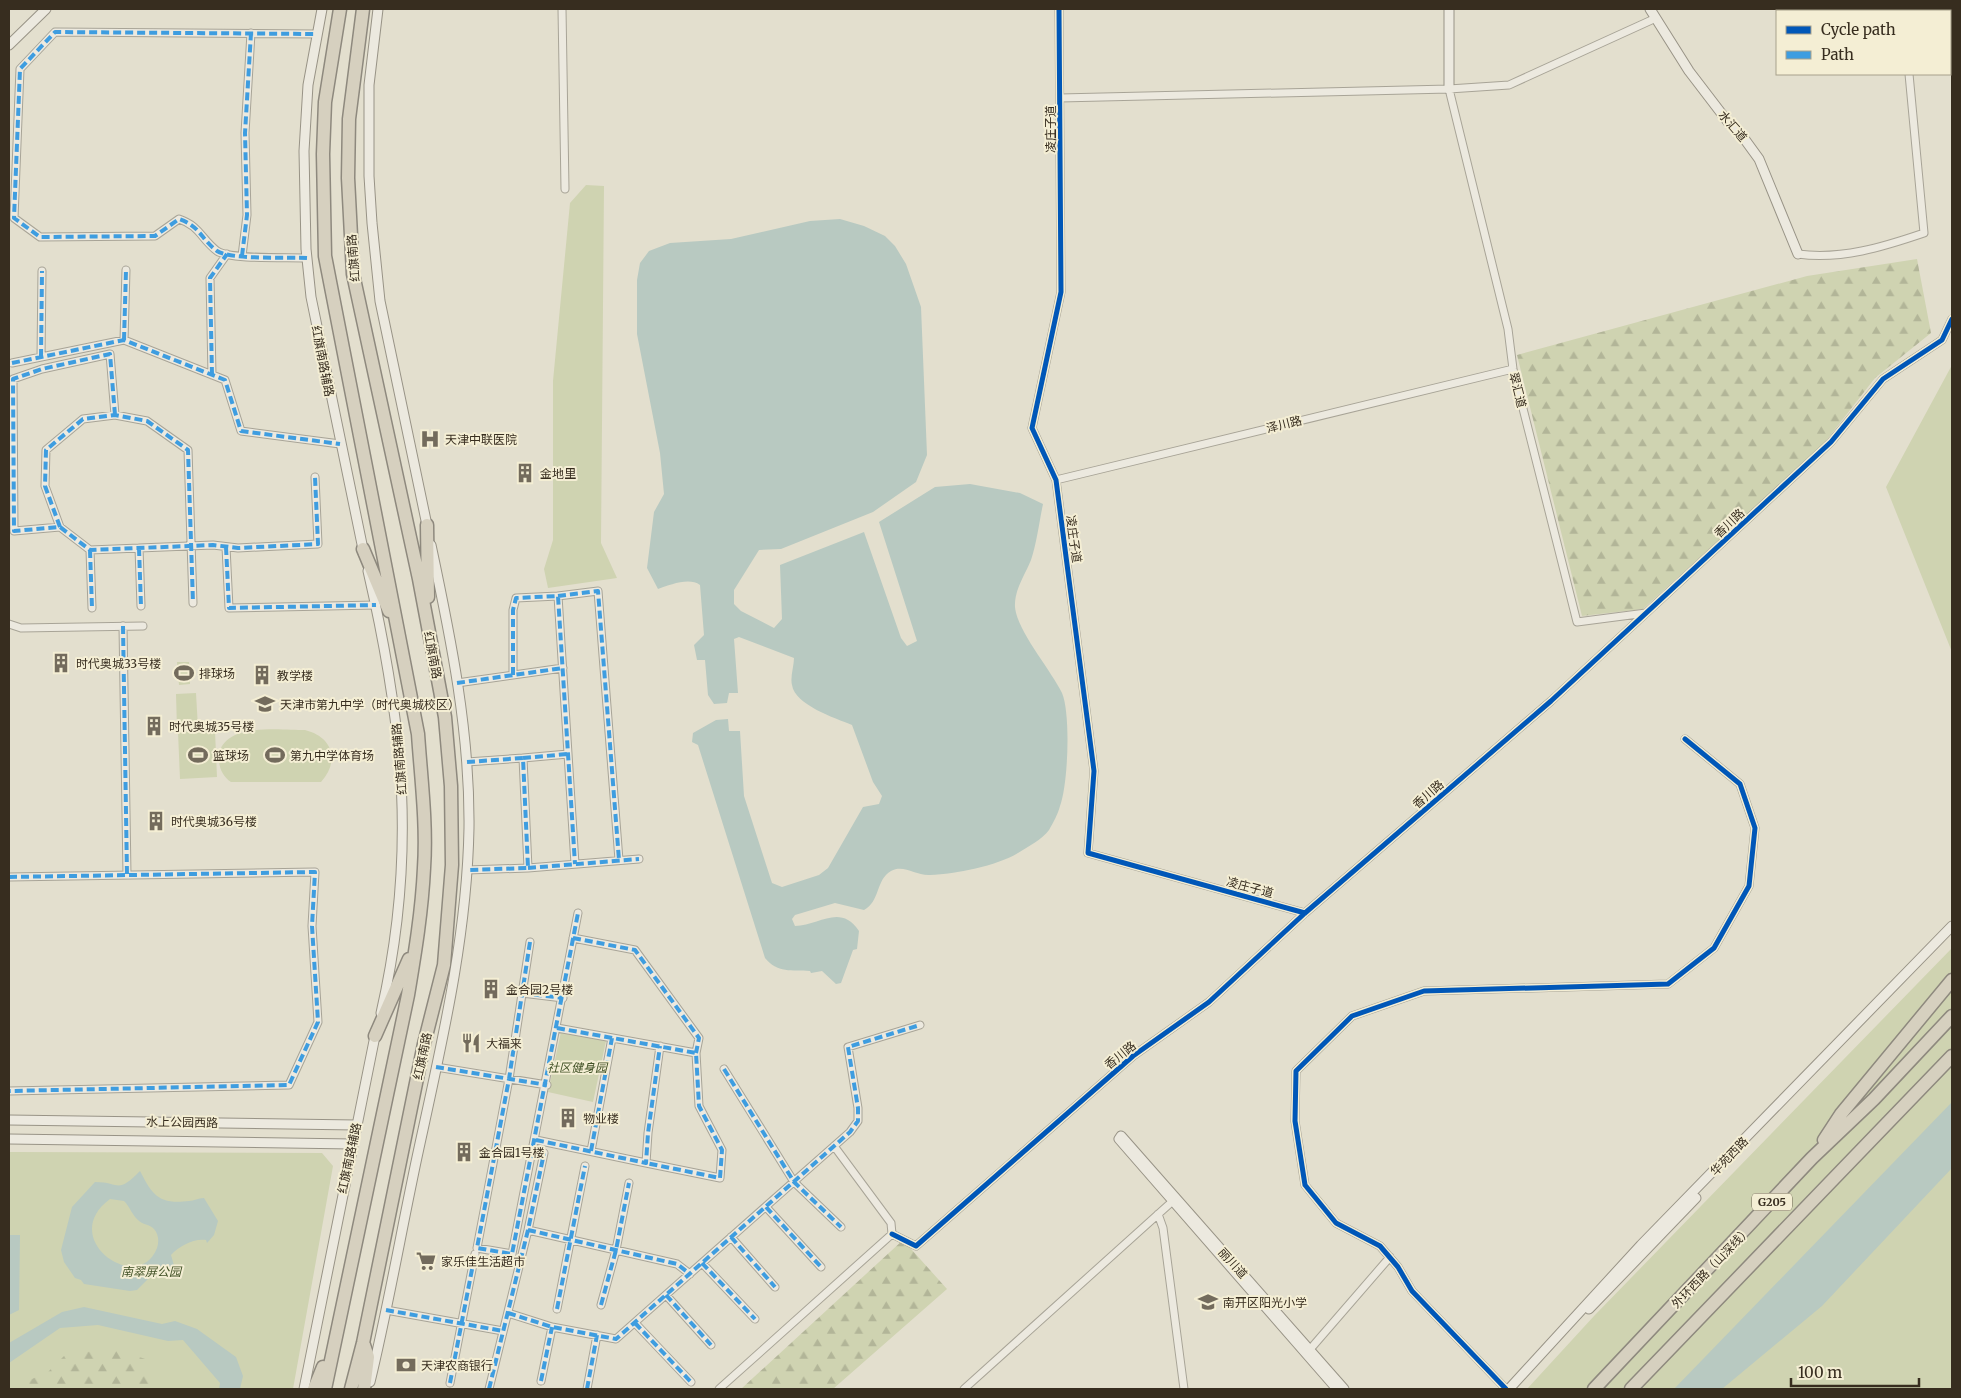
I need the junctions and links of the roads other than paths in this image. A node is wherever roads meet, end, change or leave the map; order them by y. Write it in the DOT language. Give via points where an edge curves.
graph roads {
  1 [pos="46,9"];
  2 [pos="322,9"];
  3 [pos="340,9"];
  4 [pos="363,9"];
  5 [pos="378,9"];
  6 [pos="562,9"];
  7 [pos="1059,9"];
  8 [pos="1449,9"];
  9 [pos="1650,9"];
  10 [pos="1656,18"];
  11 [pos="251,34"];
  12 [pos="317,34"];
  13 [pos="9,45"];
  14 [pos="1909,75"];
  15 [pos="1449,89"];
  16 [pos="1060,98"];
  17 [pos="565,189"];
  18 [pos="227,254"];
  19 [pos="1798,254"];
  20 [pos="242,256"];
  21 [pos="307,258"];
  22 [pos="126,270"];
  23 [pos="42,271"];
  24 [pos="1952,320"];
  25 [pos="124,340"];
  26 [pos="41,357"];
  27 [pos="12,364"];
  28 [pos="1513,369"];
  29 [pos="212,375"];
  30 [pos="115,415"];
  31 [pos="340,444"];
  32 [pos="315,477"];
  33 [pos="1056,480"];
  34 [pos="427,525"];
  35 [pos="60,527"];
  36 [pos="11,531"];
  37 [pos="191,546"];
  38 [pos="226,547"];
  39 [pos="139,548"];
  40 [pos="362,549"];
  41 [pos="90,550"];
  42 [pos="558,596"];
  43 [pos="193,602"];
  44 [pos="376,605"];
  45 [pos="141,606"];
  46 [pos="92,608"];
  47 [pos="1647,612"];
  48 [pos="9,624"];
  49 [pos="123,626"];
  50 [pos="143,626"];
  51 [pos="429,632"];
  52 [pos="399,634"];
  53 [pos="563,668"];
  54 [pos="513,675"];
  55 [pos="457,683"];
  56 [pos="1684,740"];
  57 [pos="568,754"];
  58 [pos="522,758"];
  59 [pos="467,762"];
  60 [pos="639,859"];
  61 [pos="619,860"];
  62 [pos="574,864"];
  63 [pos="528,868"];
  64 [pos="467,870"];
  65 [pos="127,875"];
  66 [pos="9,877"];
  67 [pos="578,913"];
  68 [pos="1305,913"];
  69 [pos="1952,926"];
  70 [pos="1952,934"];
  71 [pos="573,938"];
  72 [pos="417,941"];
  73 [pos="530,942"];
  74 [pos="1952,980"];
  75 [pos="522,992"];
  76 [pos="562,998"];
  77 [pos="1952,1016"];
  78 [pos="920,1025"];
  79 [pos="557,1028"];
  80 [pos="375,1036"];
  81 [pos="612,1038"];
  82 [pos="660,1046"];
  83 [pos="696,1053"];
  84 [pos="1952,1056"];
  85 [pos="436,1066"];
  86 [pos="724,1069"];
  87 [pos="509,1079"];
  88 [pos="546,1085"];
  89 [pos="9,1091"];
  90 [pos="9,1120"];
  91 [pos="356,1125"];
  92 [pos="1120,1138"];
  93 [pos="9,1139"];
  94 [pos="536,1140"];
  95 [pos="353,1144"];
  96 [pos="834,1146"];
  97 [pos="591,1152"];
  98 [pos="544,1153"];
  99 [pos="1812,1158"];
  100 [pos="646,1163"];
  101 [pos="585,1166"];
  102 [pos="794,1182"];
  103 [pos="629,1183"];
  104 [pos="1174,1200"];
  105 [pos="766,1207"];
  106 [pos="1158,1214"];
  107 [pos="841,1227"];
  108 [pos="528,1230"];
  109 [pos="892,1234"];
  110 [pos="731,1237"];
  111 [pos="571,1239"];
  112 [pos="616,1250"];
  113 [pos="475,1254"];
  114 [pos="1390,1257"];
  115 [pos="702,1263"];
  116 [pos="821,1267"];
  117 [pos="690,1274"];
  118 [pos="775,1287"];
  119 [pos="666,1295"];
  120 [pos="601,1305"];
  121 [pos="557,1309"];
  122 [pos="386,1310"];
  123 [pos="508,1313"];
  124 [pos="755,1319"];
  125 [pos="634,1323"];
  126 [pos="461,1324"];
  127 [pos="552,1327"];
  128 [pos="503,1331"];
  129 [pos="336,1332"];
  130 [pos="597,1335"];
  131 [pos="364,1343"];
  132 [pos="711,1345"];
  133 [pos="1308,1352"];
  134 [pos="541,1381"];
  135 [pos="450,1382"];
  136 [pos="691,1382"];
  137 [pos="304,1389"];
  138 [pos="314,1389"];
  139 [pos="324,1389"];
  140 [pos="351,1389"];
  141 [pos="364,1389"];
  142 [pos="368,1389"];
  143 [pos="489,1389"];
  144 [pos="587,1389"];
  145 [pos="719,1389"];
  146 [pos="964,1389"];
  147 [pos="1184,1389"];
  148 [pos="1337,1389"];
  149 [pos="1344,1389"];
  150 [pos="1508,1389"];
  151 [pos="1517,1389"];
  152 [pos="1594,1389"];
  153 [pos="1631,1389"];
  1 -- 13 [label="main road"];
  2 -- 12 [label="main road, 红旗南路辅路"];
  3 -- 52 [label="highway, 红旗南路" via="325,102 325,256"];
  4 -- 51 [label="highway, 红旗南路" via="349,119 348,178 353,274"];
  5 -- 34 [label="main road" via="369,86 372,223 380,301"];
  6 -- 17 [label="street"];
  7 -- 16 [label="street, 凌庄子道"];
  8 -- 15 [label="main road"];
  9 -- 10 [label="main road, 水汇道"];
  10 -- 15 [label="street" via="1509,85"];
  10 -- 19 [label="main road, 水汇道" via="1689,71 1759,159"];
  11 -- 12 [label="street"];
  11 -- 18 [label="street" via="55,32 20,69 14,218 40,237 155,236 179,219 192,223 218,252"];
  11 -- 20 [label="street" via="245,134 247,215"];
  12 -- 21 [label="main road, 红旗南路辅路" via="308,85 304,151"];
  14 -- 19 [label="street" via="1924,233 1878,248 1819,257"];
  15 -- 16 [label="street"];
  15 -- 28 [label="street, 翠汇道" via="1508,329"];
  16 -- 33 [label="street, 凌庄子道" via="1061,292 1032,428"];
  18 -- 20 [label="street"];
  18 -- 29 [label="street" via="210,278"];
  20 -- 21 [label="street"];
  21 -- 31 [label="main road, 红旗南路辅路" via="311,297"];
  22 -- 25 [label="street"];
  23 -- 26 [label="street"];
  24 -- 47 [label="street, 香川路" via="1942,340 1883,379 1831,442"];
  25 -- 26 [label="street"];
  25 -- 29 [label="street"];
  26 -- 27 [label="street"];
  28 -- 33 [label="street, 泽川路"];
  28 -- 47 [label="street, 翠汇道" via="1577,622"];
  29 -- 31 [label="street" via="226,380 241,431"];
  30 -- 35 [label="street" via="83,420 46,450 45,486"];
  30 -- 36 [label="street" via="110,354 13,379"];
  30 -- 37 [label="street" via="147,422 188,450"];
  31 -- 40 [label="main road, 红旗南路辅路"];
  32 -- 38 [label="street" via="318,544"];
  33 -- 68 [label="street, 凌庄子道" via="1094,771 1088,853"];
  34 -- 51 [label="highway"];
  34 -- 55 [label="main road"];
  35 -- 36 [label="street"];
  35 -- 41 [label="street"];
  37 -- 38 [label="street"];
  37 -- 39 [label="street"];
  37 -- 43 [label="street"];
  38 -- 44 [label="street" via="230,608"];
  39 -- 41 [label="street"];
  39 -- 45 [label="street"];
  40 -- 44 [label="main road, 红旗南路辅路"];
  40 -- 52 [label="highway"];
  41 -- 46 [label="street"];
  42 -- 53 [label="street"];
  42 -- 54 [label="street" via="516,598 512,610"];
  42 -- 61 [label="street" via="598,591"];
  44 -- 80 [label="main road, 红旗南路辅路" via="392,683 404,841 398,922"];
  47 -- 68 [label="street, 香川路" via="1551,701"];
  48 -- 49 [label="street" via="21,628"];
  49 -- 50 [label="street"];
  49 -- 65 [label="street"];
  51 -- 131 [label="highway, 红旗南路" via="445,717 451,786 452,865 444,965 424,1044"];
  52 -- 72 [label="highway, 红旗南路" via="418,734 424,813 424,868"];
  53 -- 54 [label="street"];
  53 -- 57 [label="street"];
  54 -- 55 [label="street"];
  55 -- 59 [label="main road"];
  56 -- 114 [label="street" via="1740,784 1754,828 1749,886 1714,948 1668,984 1424,991 1352,1016 1296,1071 1295,1121 1305,1185 1336,1222 1380,1246"];
  57 -- 58 [label="street"];
  57 -- 62 [label="street"];
  58 -- 59 [label="street"];
  58 -- 63 [label="street"];
  59 -- 64 [label="main road"];
  60 -- 61 [label="street"];
  61 -- 62 [label="street"];
  62 -- 63 [label="street"];
  63 -- 64 [label="street"];
  64 -- 85 [label="main road" via="452,998"];
  65 -- 66 [label="street"];
  65 -- 89 [label="street" via="315,872 312,926 318,1022 289,1085"];
  67 -- 71 [label="street"];
  68 -- 109 [label="street, 香川路" via="1209,1002 1133,1056 916,1246"];
  69 -- 150 [label="main road, 华苑西路" via="1635,1251"];
  70 -- 151 [label="main road, 华苑西路" via="1575,1324"];
  71 -- 76 [label="street"];
  71 -- 83 [label="street" via="635,950 699,1038"];
  72 -- 80 [label="highway"];
  72 -- 129 [label="highway, 红旗南路"];
  73 -- 75 [label="street"];
  74 -- 99 [label="highway" via="1841,1114"];
  75 -- 76 [label="street"];
  75 -- 87 [label="street"];
  76 -- 79 [label="street"];
  77 -- 99 [label="highway, 外环西路（山深线） / G205" via="1874,1099"];
  78 -- 96 [label="street" via="848,1047 858,1121"];
  79 -- 81 [label="street"];
  79 -- 88 [label="street"];
  80 -- 91 [label="main road, 红旗南路辅路"];
  81 -- 82 [label="street"];
  81 -- 97 [label="street"];
  82 -- 83 [label="street"];
  82 -- 100 [label="street"];
  83 -- 100 [label="street" via="699,1106 722,1150 720,1178"];
  84 -- 153 [label="highway, G205"];
  85 -- 87 [label="street"];
  85 -- 122 [label="main road"];
  86 -- 102 [label="street"];
  87 -- 88 [label="street"];
  87 -- 94 [label="street" via="477,1248 512,1254"];
  88 -- 94 [label="street"];
  90 -- 91 [label="main road, 水上公园西路"];
  91 -- 95 [label="main road, 红旗南路辅路"];
  92 -- 104 [label="main road, 丽川道"];
  93 -- 95 [label="main road, 水上公园西路"];
  94 -- 97 [label="street"];
  95 -- 137 [label="main road, 红旗南路辅路"];
  96 -- 102 [label="street"];
  96 -- 109 [label="street" via="891,1223"];
  97 -- 100 [label="street"];
  98 -- 108 [label="street"];
  99 -- 152 [label="highway, 外环西路（山深线） / G205"];
  101 -- 111 [label="street"];
  102 -- 105 [label="street"];
  102 -- 107 [label="street"];
  103 -- 112 [label="street"];
  104 -- 106 [label="street"];
  104 -- 133 [label="main road, 丽川道"];
  105 -- 110 [label="street"];
  105 -- 116 [label="street"];
  106 -- 146 [label="street"];
  106 -- 147 [label="street" via="1163,1228"];
  108 -- 111 [label="street"];
  108 -- 123 [label="street"];
  109 -- 145 [label="street"];
  110 -- 115 [label="street"];
  110 -- 118 [label="street"];
  111 -- 112 [label="street"];
  111 -- 121 [label="street"];
  112 -- 117 [label="street" via="677,1264"];
  112 -- 120 [label="street"];
  113 -- 126 [label="street"];
  114 -- 133 [label="street"];
  114 -- 150 [label="street" via="1412,1291"];
  115 -- 117 [label="street"];
  115 -- 124 [label="street"];
  117 -- 119 [label="street"];
  119 -- 125 [label="street"];
  119 -- 132 [label="street"];
  122 -- 126 [label="street"];
  122 -- 142 [label="main road"];
  123 -- 127 [label="street"];
  123 -- 128 [label="street"];
  125 -- 130 [label="street" via="616,1339"];
  125 -- 136 [label="street"];
  126 -- 128 [label="street"];
  126 -- 135 [label="street"];
  127 -- 130 [label="street"];
  127 -- 134 [label="street"];
  128 -- 143 [label="street"];
  129 -- 138 [label="highway"];
  129 -- 139 [label="highway, 红旗南路"];
  130 -- 144 [label="street"];
  131 -- 140 [label="highway, 红旗南路"];
  131 -- 141 [label="highway" via="368,1357"];
  133 -- 148 [label="main road, 丽川道"];
  133 -- 149 [label="main road, 丽川道"];
}
